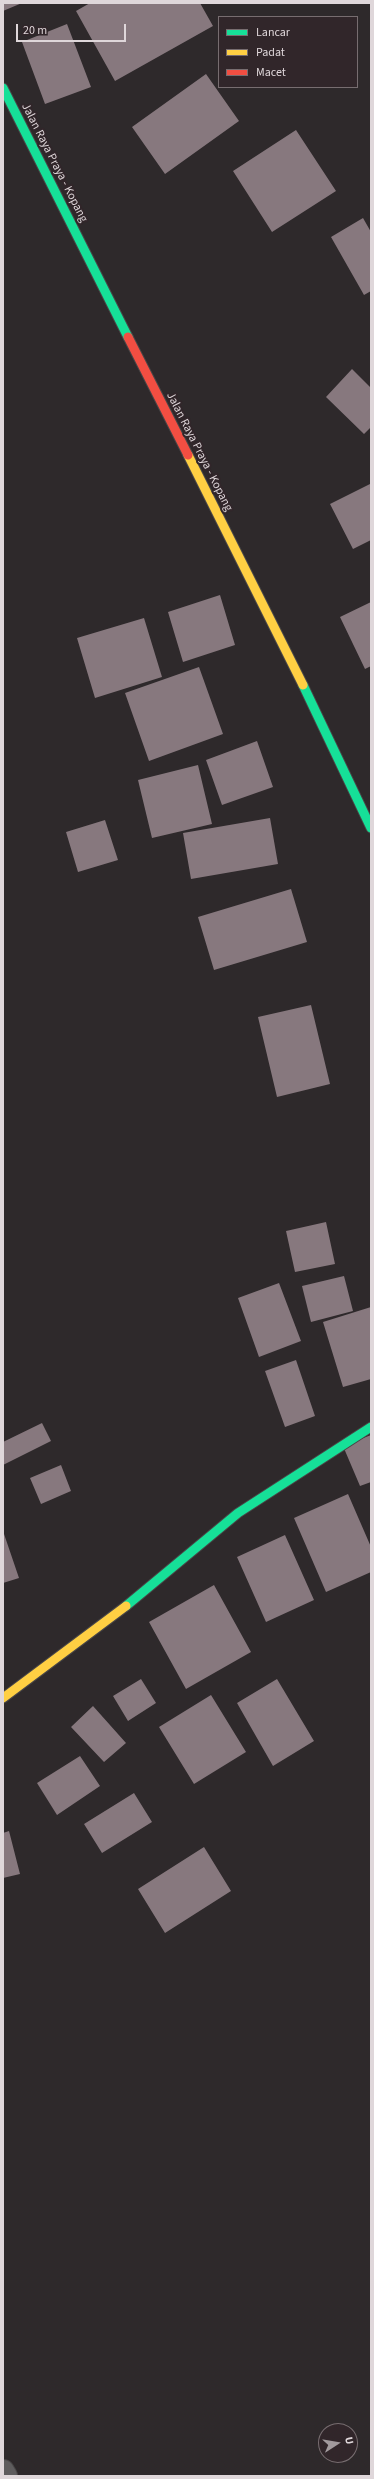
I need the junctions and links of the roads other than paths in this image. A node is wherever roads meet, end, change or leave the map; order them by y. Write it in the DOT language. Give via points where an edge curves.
graph roads {
  1 [pos="3,88"];
  2 [pos="371,828"];
  3 [pos="371,1427"];
  4 [pos="3,1698"];
  5 [pos="3,2471"];
  6 [pos="6,2476"];
  1 -- 2 [label="main road, Jalan Raya Praya - Kopang" via="293,665"];
  3 -- 4 [label="main road" via="238,1513 140,1595"];
  5 -- 6 [label="street"];
}
